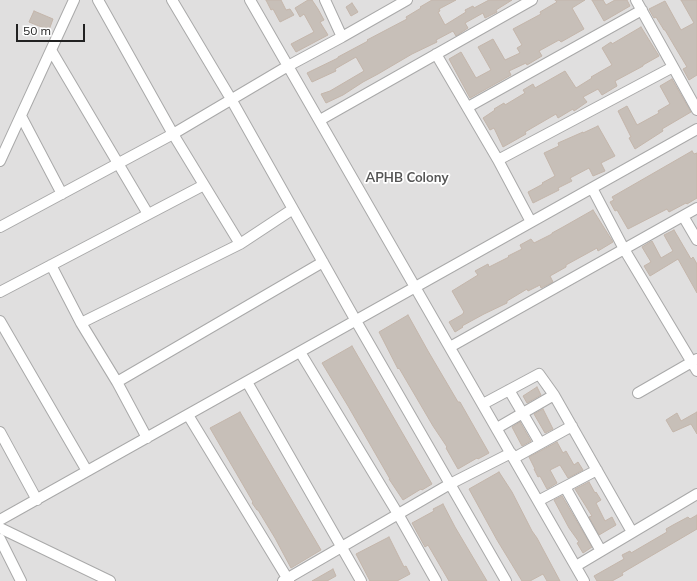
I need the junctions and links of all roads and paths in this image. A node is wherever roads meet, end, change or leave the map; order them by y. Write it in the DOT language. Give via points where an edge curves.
graph roads {
  1 [pos="74,0"];
  2 [pos="98,0"];
  3 [pos="172,0"];
  4 [pos="250,0"];
  5 [pos="325,0"];
  6 [pos="406,0"];
  7 [pos="532,0"];
  8 [pos="636,0"];
  9 [pos="642,10"];
  10 [pos="342,37"];
  11 [pos="51,50"];
  12 [pos="436,54"];
  13 [pos="288,66"];
  14 [pos="673,67"];
  15 [pos="231,99"];
  16 [pos="468,107"];
  17 [pos="697,110"];
  18 [pos="21,116"];
  19 [pos="320,120"];
  20 [pos="697,129"];
  21 [pos="173,134"];
  22 [pos="498,160"];
  23 [pos="0,161"];
  24 [pos="119,163"];
  25 [pos="204,185"];
  26 [pos="592,188"];
  27 [pos="62,194"];
  28 [pos="697,208"];
  29 [pos="293,209"];
  30 [pos="148,214"];
  31 [pos="683,216"];
  32 [pos="532,222"];
  33 [pos="0,227"];
  34 [pos="697,240"];
  35 [pos="240,244"];
  36 [pos="624,249"];
  37 [pos="323,262"];
  38 [pos="51,265"];
  39 [pos="416,287"];
  40 [pos="0,292"];
  41 [pos="0,320"];
  42 [pos="356,321"];
  43 [pos="81,323"];
  44 [pos="450,347"];
  45 [pos="300,352"];
  46 [pos="694,361"];
  47 [pos="697,371"];
  48 [pos="117,382"];
  49 [pos="247,382"];
  50 [pos="509,390"];
  51 [pos="638,393"];
  52 [pos="554,395"];
  53 [pos="483,404"];
  54 [pos="523,413"];
  55 [pos="188,415"];
  56 [pos="572,426"];
  57 [pos="497,428"];
  58 [pos="0,432"];
  59 [pos="147,438"];
  60 [pos="540,443"];
  61 [pos="3,446"];
  62 [pos="512,455"];
  63 [pos="597,470"];
  64 [pos="87,471"];
  65 [pos="450,484"];
  66 [pos="565,487"];
  67 [pos="697,494"];
  68 [pos="37,500"];
  69 [pos="538,501"];
  70 [pos="398,514"];
  71 [pos="0,520"];
  72 [pos="0,528"];
  73 [pos="632,532"];
  74 [pos="0,539"];
  75 [pos="341,547"];
  76 [pos="602,551"];
  77 [pos="576,566"];
  78 [pos="286,580"];
  79 [pos="21,581"];
  80 [pos="110,581"];
  81 [pos="361,581"];
  82 [pos="436,581"];
  83 [pos="506,581"];
  84 [pos="584,581"];
  1 -- 11 [label="street"];
  2 -- 21 [label="street"];
  3 -- 15 [label="street"];
  4 -- 13 [label="street"];
  5 -- 10 [label="street"];
  6 -- 10 [label="street"];
  7 -- 12 [label="street"];
  8 -- 9 [label="street"];
  9 -- 14 [label="street"];
  9 -- 16 [label="street"];
  10 -- 13 [label="street"];
  11 -- 18 [label="street"];
  11 -- 24 [label="street"];
  12 -- 16 [label="street"];
  12 -- 19 [label="street"];
  13 -- 15 [label="street"];
  13 -- 19 [label="street"];
  14 -- 17 [label="street"];
  14 -- 22 [label="street"];
  15 -- 21 [label="street"];
  15 -- 29 [label="street"];
  16 -- 22 [label="street"];
  18 -- 23 [label="street"];
  18 -- 27 [label="street"];
  19 -- 39 [label="street"];
  20 -- 26 [label="street"];
  21 -- 24 [label="street"];
  21 -- 25 [label="street"];
  22 -- 32 [label="street"];
  24 -- 27 [label="street"];
  24 -- 30 [label="street"];
  25 -- 30 [label="street"];
  25 -- 35 [label="street"];
  26 -- 32 [label="street"];
  26 -- 36 [label="street"];
  27 -- 33 [label="street"];
  28 -- 31 [label="street"];
  29 -- 35 [label="street"];
  29 -- 37 [label="street"];
  30 -- 38 [label="street"];
  31 -- 34 [label="street"];
  31 -- 36 [label="street"];
  32 -- 39 [label="street"];
  35 -- 43 [label="street"];
  36 -- 44 [label="street"];
  36 -- 46 [label="street"];
  37 -- 42 [label="street"];
  37 -- 48 [label="street"];
  38 -- 40 [label="street"];
  38 -- 43 [label="street"];
  39 -- 42 [label="street"];
  39 -- 44 [label="street"];
  41 -- 64 [label="street"];
  42 -- 45 [label="street"];
  42 -- 65 [label="street"];
  43 -- 48 [label="street"];
  44 -- 53 [label="street"];
  45 -- 49 [label="street"];
  45 -- 70 [label="street"];
  46 -- 47 [label="street"];
  46 -- 51 [label="street"];
  48 -- 59 [label="street"];
  49 -- 55 [label="street"];
  49 -- 75 [label="street"];
  50 -- 52 [label="street" via="539,374"];
  50 -- 53 [label="street"];
  50 -- 54 [label="street"];
  52 -- 54 [label="street"];
  52 -- 56 [label="street"];
  53 -- 57 [label="street"];
  54 -- 57 [label="street"];
  54 -- 60 [label="street"];
  55 -- 59 [label="street"];
  55 -- 78 [label="street"];
  56 -- 60 [label="street"];
  56 -- 63 [label="street"];
  57 -- 62 [label="street"];
  58 -- 61 [label="street"];
  59 -- 64 [label="street"];
  60 -- 62 [label="street"];
  61 -- 68 [label="street"];
  62 -- 65 [label="street"];
  62 -- 69 [label="street"];
  63 -- 66 [label="street"];
  63 -- 73 [label="street"];
  64 -- 68 [label="street"];
  65 -- 70 [label="street"];
  65 -- 83 [label="street"];
  66 -- 69 [label="street"];
  66 -- 76 [label="street"];
  67 -- 73 [label="street"];
  68 -- 71 [label="street"];
  69 -- 77 [label="street"];
  70 -- 75 [label="street"];
  70 -- 82 [label="street"];
  72 -- 80 [label="street"];
  73 -- 76 [label="street"];
  74 -- 79 [label="street"];
  75 -- 78 [label="street"];
  75 -- 81 [label="street"];
  76 -- 77 [label="street"];
  77 -- 84 [label="street"];
}
